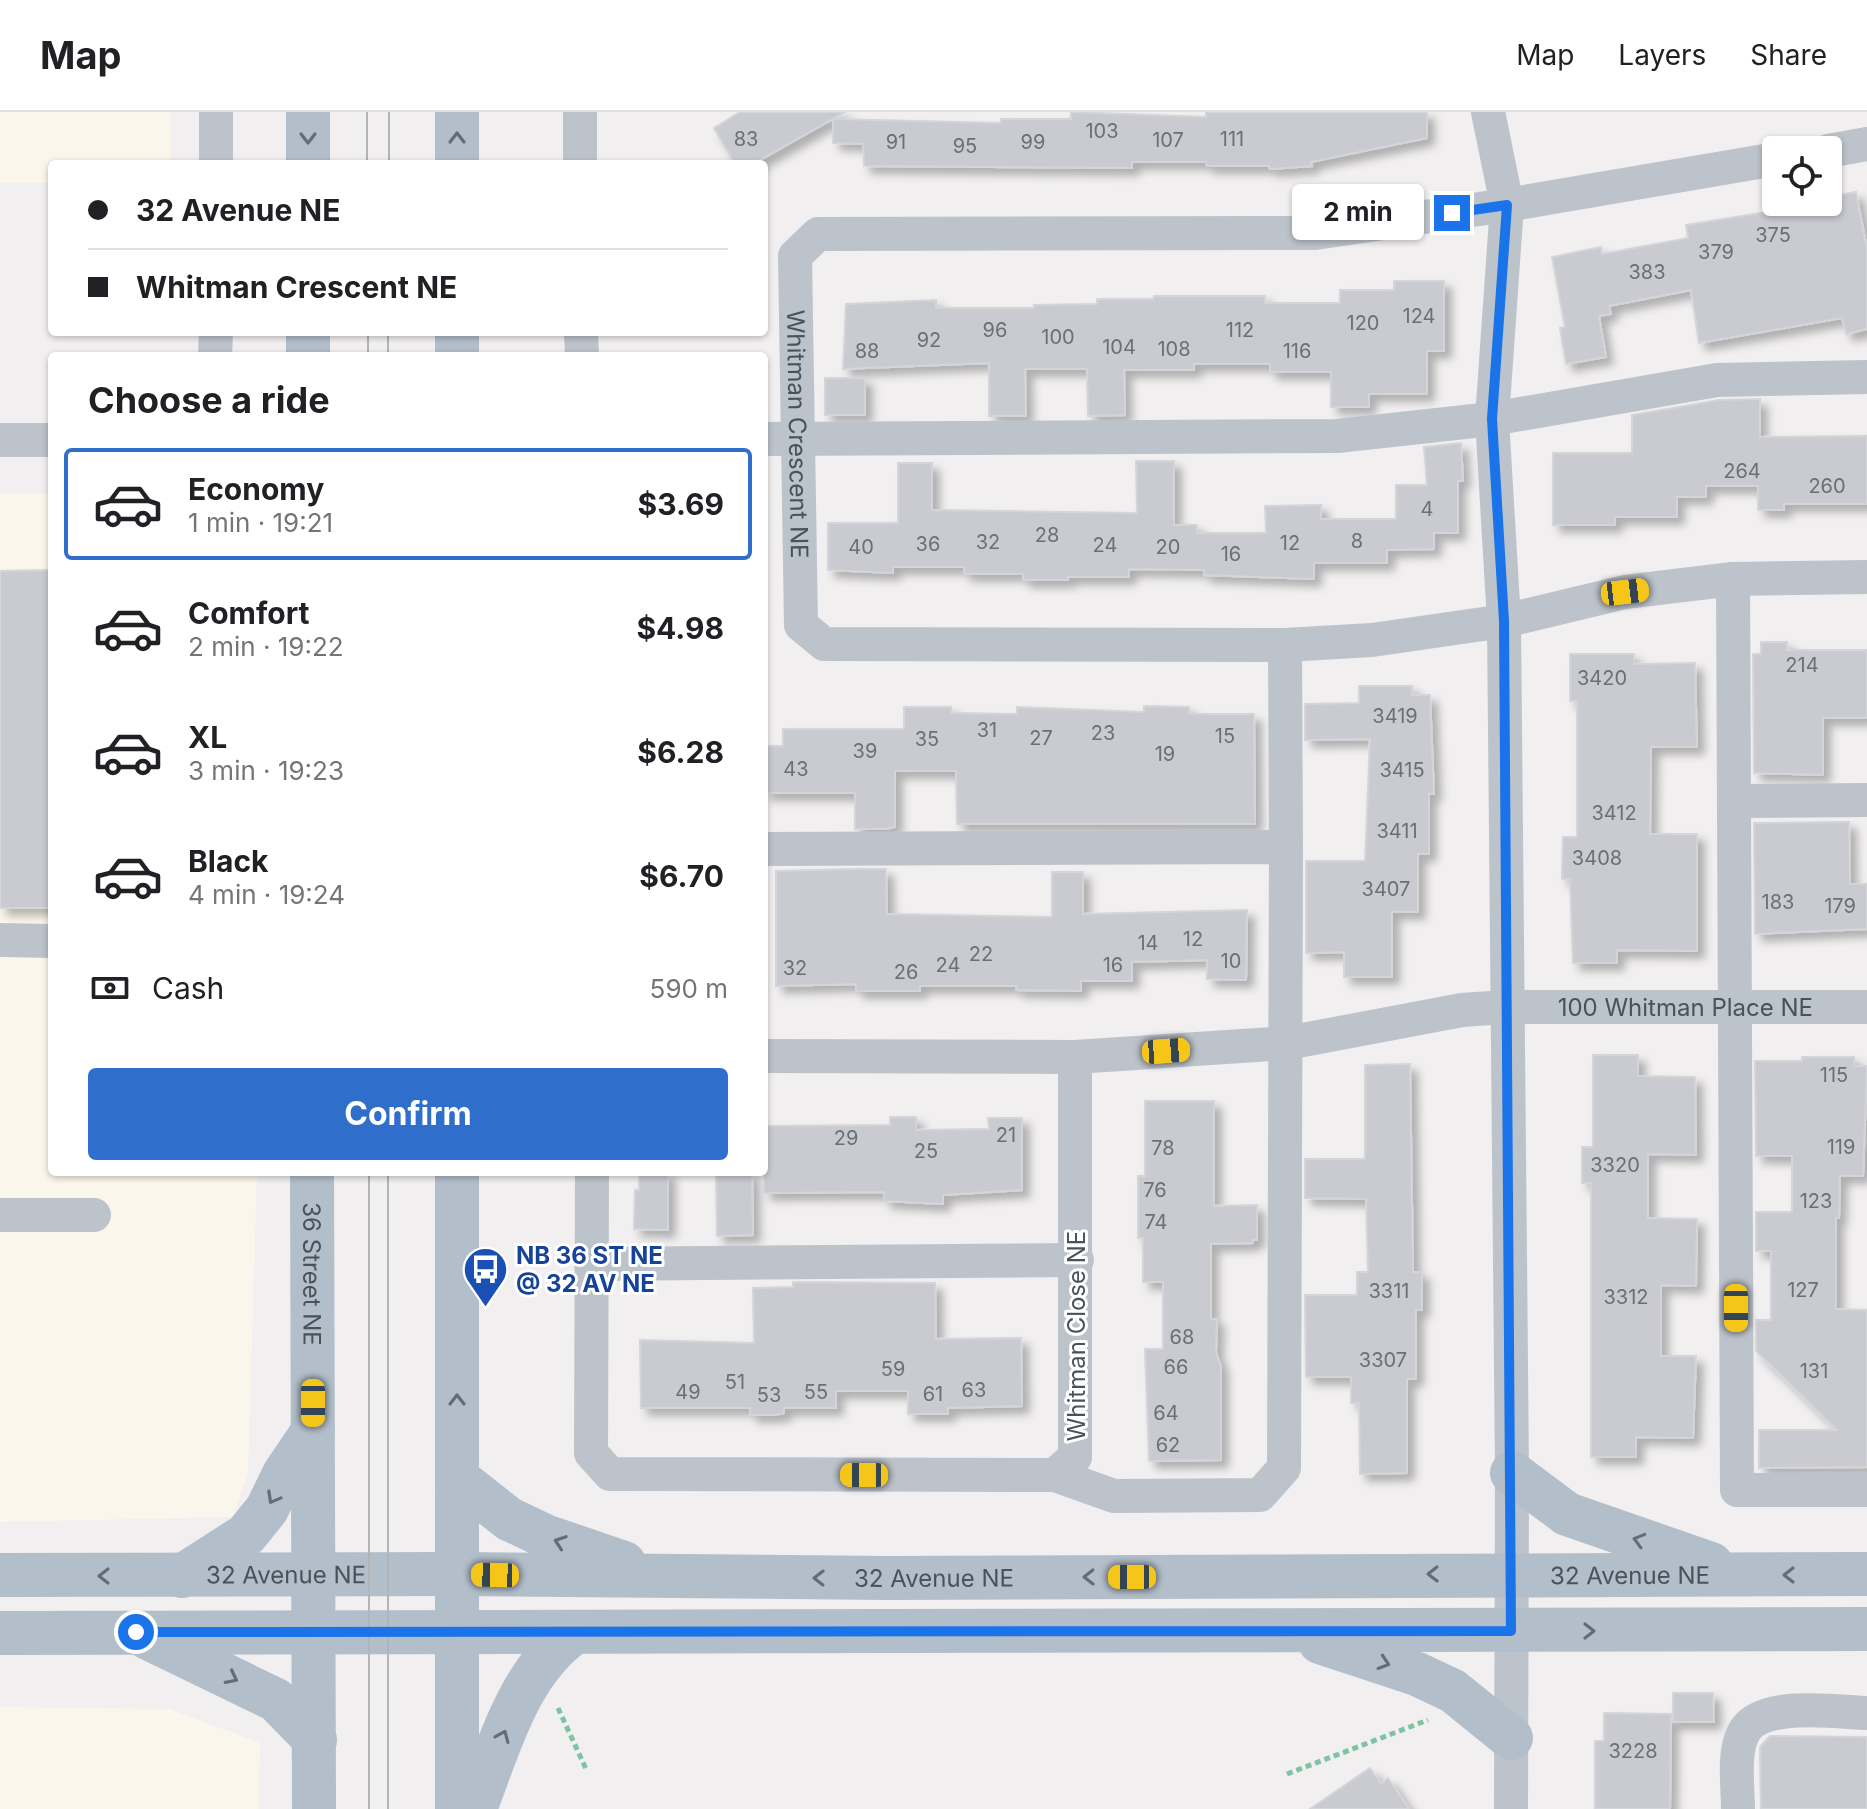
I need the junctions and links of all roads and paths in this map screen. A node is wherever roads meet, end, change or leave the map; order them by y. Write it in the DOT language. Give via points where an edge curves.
graph roads {
  1 [pos="216,112"];
  2 [pos="308,112"];
  3 [pos="457,112"];
  4 [pos="580,112"];
  5 [pos="1488,112"];
  6 [pos="1867,144"];
  7 [pos="1842,148"];
  8 [pos="216,160"];
  9 [pos="308,160"];
  10 [pos="457,160"];
  11 [pos="580,160"];
  12 [pos="1762,161"];
  13 [pos="1507,205"];
  14 [pos="1867,377"];
  15 [pos="1492,419"];
  16 [pos="768,439"];
  17 [pos="799,439"];
  18 [pos="0,440"];
  19 [pos="48,440"];
  20 [pos="1867,577"];
  21 [pos="1733,579"];
  22 [pos="1504,621"];
  23 [pos="1285,645"];
  24 [pos="1867,800"];
  25 [pos="1735,801"];
  26 [pos="1286,847"];
  27 [pos="768,849"];
  28 [pos="0,940"];
  29 [pos="48,941"];
  30 [pos="1735,1005"];
  31 [pos="1505,1007"];
  32 [pos="1867,1007"];
  33 [pos="1287,1043"];
  34 [pos="768,1056"];
  35 [pos="1075,1057"];
  36 [pos="312,1176"];
  37 [pos="457,1176"];
  38 [pos="592,1176"];
  39 [pos="0,1215"];
  40 [pos="94,1215"];
  41 [pos="1077,1260"];
  42 [pos="591,1264"];
  43 [pos="313,1431"];
  44 [pos="1512,1473"];
  45 [pos="1055,1475"];
  46 [pos="457,1478"];
  47 [pos="1867,1490"];
  48 [pos="1511,1573"];
  49 [pos="457,1574"];
  50 [pos="1867,1574"];
  51 [pos="0,1575"];
  52 [pos="1739,1575"];
  53 [pos="182,1576"];
  54 [pos="314,1576"];
  55 [pos="661,1576"];
  56 [pos="1867,1629"];
  57 [pos="1283,1630"];
  58 [pos="314,1631"];
  59 [pos="457,1631"];
  60 [pos="1511,1631"];
  61 [pos="136,1632"];
  62 [pos="575,1632"];
  63 [pos="0,1633"];
  64 [pos="557,1705"];
  65 [pos="1867,1713"];
  66 [pos="1432,1718"];
  67 [pos="1511,1738"];
  68 [pos="315,1740"];
  69 [pos="587,1771"];
  70 [pos="1287,1774"];
  71 [pos="314,1809"];
  72 [pos="457,1809"];
  73 [pos="475,1809"];
  74 [pos="1511,1809"];
  75 [pos="1738,1809"];
  1 -- 8 [label="street"];
  2 -- 9 [label="main road, one-way"];
  10 -- 3 [label="main road, one-way"];
  4 -- 11 [label="street"];
  5 -- 13 [label="street"];
  6 -- 7 [label="street"];
  12 -- 13 [label="street, Whitman Crescent NE"];
  13 -- 15 [label="street"];
  13 -- 17 [label="street, Whitman Crescent NE" via="1315,233 818,234 795,256"];
  14 -- 15 [label="street" via="1717,380"];
  15 -- 17 [label="street" via="1337,436"];
  15 -- 22 [label="street"];
  16 -- 17 [label="street"];
  17 -- 23 [label="street, Whitman Crescent NE" via="801,625 824,644"];
  18 -- 19 [label="street"];
  20 -- 21 [label="street, Whitman Crescent NE"];
  21 -- 22 [label="street, Whitman Crescent NE" via="1625,592"];
  21 -- 25 [label="street"];
  22 -- 23 [label="street, Whitman Crescent NE" via="1372,640"];
  22 -- 31 [label="street"];
  23 -- 26 [label="street"];
  24 -- 25 [label="street"];
  25 -- 30 [label="street"];
  26 -- 27 [label="street"];
  26 -- 33 [label="street"];
  28 -- 29 [label="street"];
  30 -- 31 [label="street, 100 Whitman Place NE"];
  30 -- 32 [label="street, 100 Whitman Place NE"];
  30 -- 47 [label="street" via="1737,1490"];
  31 -- 33 [label="street" via="1462,1010"];
  31 -- 44 [label="street"];
  33 -- 35 [label="street"];
  33 -- 45 [label="street" via="1284,1468 1260,1495 1114,1496"];
  34 -- 35 [label="street"];
  35 -- 41 [label="street, Whitman Close NE"];
  36 -- 43 [label="main road, 36 Street NE"];
  46 -- 37 [label="main road, one-way"];
  38 -- 42 [label="street, Whitman Close NE"];
  39 -- 40 [label="street"];
  41 -- 42 [label="street"];
  41 -- 45 [label="street, Whitman Close NE" via="1075,1457"];
  42 -- 45 [label="street, Whitman Close NE" via="591,1453 610,1474"];
  43 -- 53 [label="main road, one-way" via="246,1535"];
  43 -- 54 [label="main road, 36 Street NE"];
  44 -- 48 [label="street"];
  52 -- 44 [label="main road, one-way" via="1567,1514"];
  46 -- 49 [label="main road"];
  55 -- 46 [label="main road, one-way" via="533,1531"];
  48 -- 52 [label="main road, 32 Avenue NE"];
  48 -- 55 [label="main road, 32 Avenue NE, one-way"];
  48 -- 60 [label="street"];
  49 -- 54 [label="main road, 32 Avenue NE"];
  49 -- 55 [label="main road, 32 Avenue NE"];
  49 -- 59 [label="main road"];
  50 -- 52 [label="main road, 32 Avenue NE, one-way"];
  53 -- 51 [label="main road, 32 Avenue NE, one-way"];
  53 -- 54 [label="main road, 32 Avenue NE"];
  54 -- 58 [label="main road, 36 Street NE"];
  60 -- 56 [label="main road, one-way"];
  57 -- 60 [label="main road"];
  57 -- 62 [label="main road"];
  57 -- 67 [label="main road, one-way" via="1453,1691"];
  58 -- 59 [label="main road"];
  58 -- 61 [label="main road"];
  58 -- 68 [label="main road, 36 Street NE"];
  59 -- 62 [label="main road"];
  59 -- 72 [label="main road"];
  60 -- 67 [label="street"];
  61 -- 63 [label="main road"];
  61 -- 68 [label="main road, one-way" via="276,1700"];
  73 -- 62 [label="main road, one-way" via="528,1681 554,1647"];
  64 -- 69 [label="path"];
  65 -- 75 [label="street" via="1774,1712 1756,1718 1743,1732 1738,1752"];
  66 -- 70 [label="path"];
  67 -- 74 [label="street"];
  68 -- 71 [label="main road, 36 Street NE"];
}
